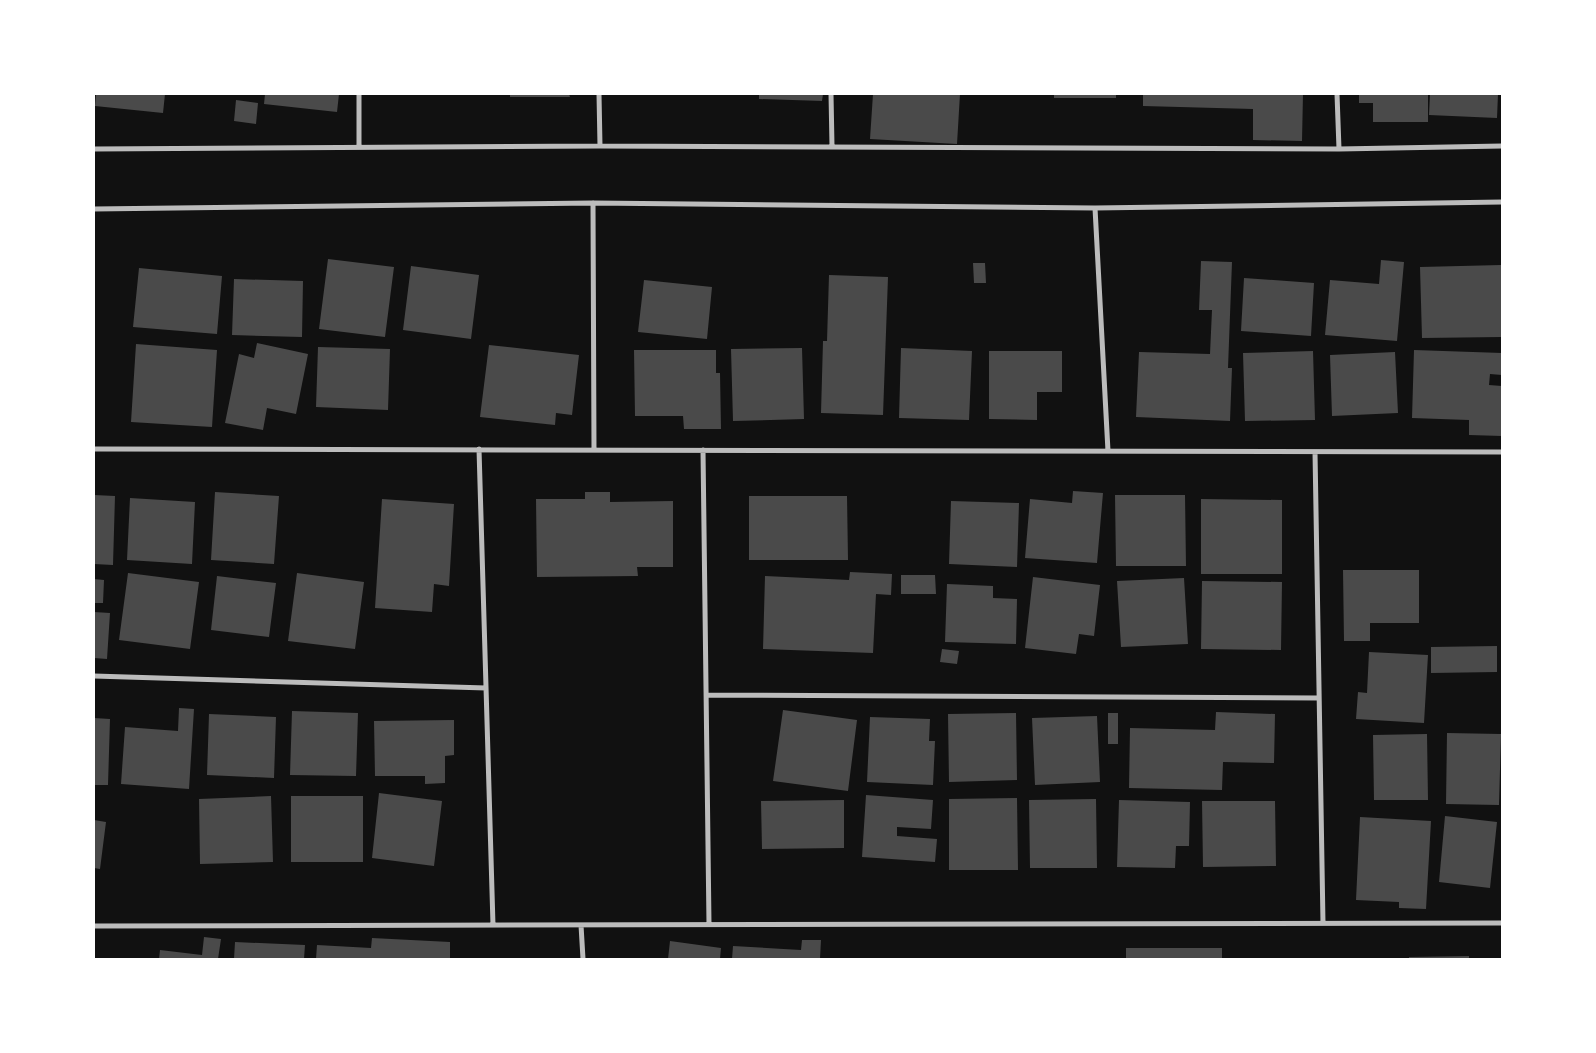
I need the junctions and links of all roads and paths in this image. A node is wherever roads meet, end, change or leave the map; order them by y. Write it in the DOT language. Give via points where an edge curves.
graph roads {
  1 [pos="359,94"];
  2 [pos="599,94"];
  3 [pos="832,94"];
  4 [pos="1337,94"];
  5 [pos="600,146"];
  6 [pos="832,146"];
  7 [pos="1502,146"];
  8 [pos="359,147"];
  9 [pos="1339,148"];
  10 [pos="94,149"];
  11 [pos="1502,202"];
  12 [pos="593,203"];
  13 [pos="1095,208"];
  14 [pos="94,209"];
  15 [pos="94,449"];
  16 [pos="479,449"];
  17 [pos="594,450"];
  18 [pos="703,450"];
  19 [pos="1108,451"];
  20 [pos="1315,452"];
  21 [pos="1502,452"];
  22 [pos="94,676"];
  23 [pos="486,688"];
  24 [pos="706,695"];
  25 [pos="1319,698"];
  26 [pos="1323,923"];
  27 [pos="1502,923"];
  28 [pos="709,924"];
  29 [pos="493,925"];
  30 [pos="581,925"];
  31 [pos="94,926"];
  32 [pos="583,959"];
  1 -- 8 [label="street"];
  2 -- 5 [label="street"];
  3 -- 6 [label="street"];
  4 -- 9 [label="street"];
  5 -- 6 [label="street"];
  5 -- 8 [label="street"];
  6 -- 9 [label="street"];
  7 -- 9 [label="street"];
  8 -- 10 [label="street"];
  11 -- 13 [label="street"];
  12 -- 13 [label="street"];
  12 -- 14 [label="street"];
  12 -- 17 [label="street"];
  13 -- 19 [label="street"];
  15 -- 16 [label="street"];
  16 -- 17 [label="street"];
  16 -- 23 [label="street"];
  17 -- 18 [label="street"];
  18 -- 19 [label="street"];
  18 -- 24 [label="street"];
  19 -- 20 [label="street"];
  20 -- 21 [label="street"];
  20 -- 25 [label="street"];
  22 -- 23 [label="street"];
  23 -- 29 [label="street"];
  24 -- 25 [label="street"];
  24 -- 28 [label="street"];
  25 -- 26 [label="street"];
  26 -- 27 [label="street"];
  26 -- 28 [label="street"];
  28 -- 30 [label="street"];
  29 -- 30 [label="street"];
  29 -- 31 [label="street"];
  30 -- 32 [label="street"];
}
